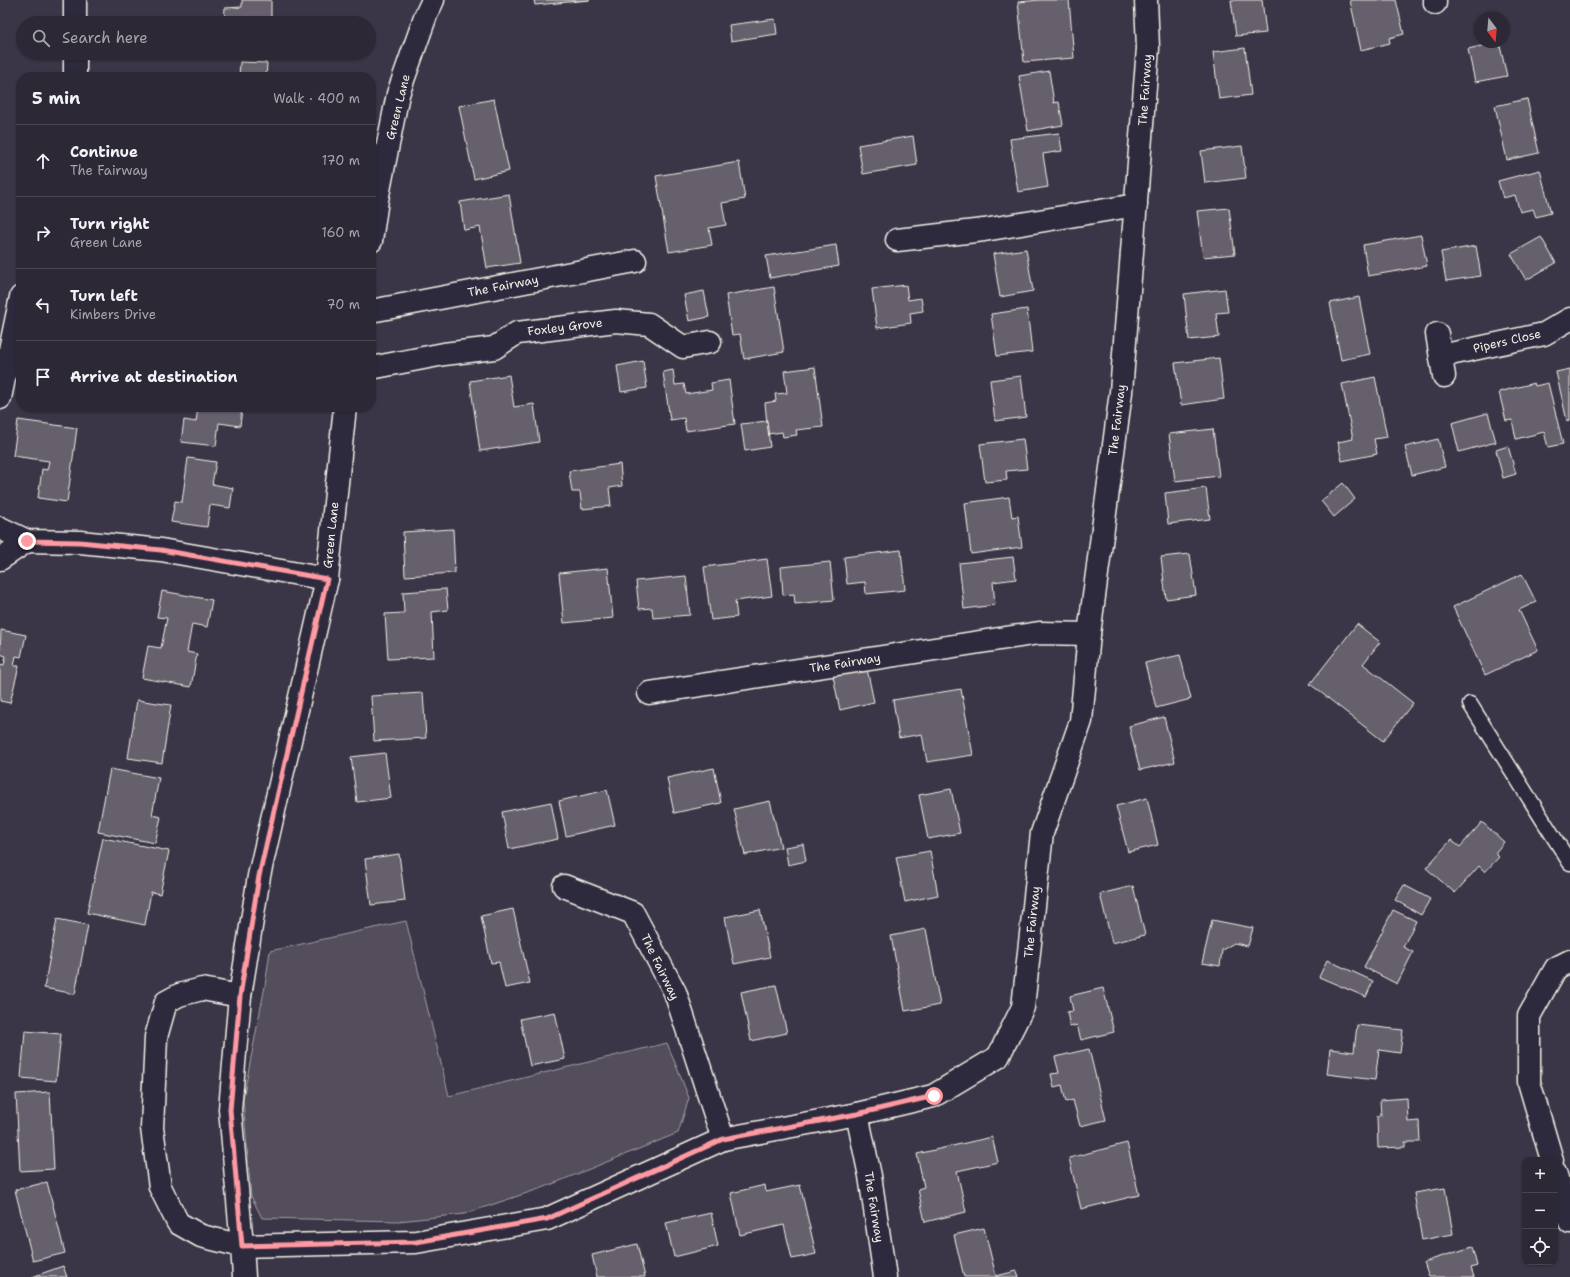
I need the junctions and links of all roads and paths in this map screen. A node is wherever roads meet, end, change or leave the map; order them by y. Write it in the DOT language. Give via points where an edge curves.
graph roads {
  1 [pos="75,0"];
  2 [pos="433,0"];
  3 [pos="1146,0"];
  4 [pos="75,16"];
  5 [pos="75,60"];
  6 [pos="75,72"];
  7 [pos="1136,205"];
  8 [pos="376,211"];
  9 [pos="897,240"];
  10 [pos="635,262"];
  11 [pos="376,310"];
  12 [pos="1570,319"];
  13 [pos="16,321"];
  14 [pos="1437,334"];
  15 [pos="710,342"];
  16 [pos="376,367"];
  17 [pos="0,398"];
  18 [pos="344,412"];
  19 [pos="0,528"];
  20 [pos="27,541"];
  21 [pos="0,559"];
  22 [pos="327,579"];
  23 [pos="1089,634"];
  24 [pos="649,693"];
  25 [pos="1470,704"];
  26 [pos="1570,863"];
  27 [pos="564,886"];
  28 [pos="1570,961"];
  29 [pos="240,996"];
  30 [pos="857,1114"];
  31 [pos="723,1139"];
  32 [pos="1551,1157"];
  33 [pos="1558,1182"];
  34 [pos="1570,1222"];
  35 [pos="242,1246"];
  36 [pos="244,1277"];
  37 [pos="886,1277"];
  1 -- 4 [label="street"];
  2 -- 8 [label="street, Green Lane" via="398,94"];
  3 -- 7 [label="street, The Fairway" via="1148,48"];
  5 -- 6 [label="street"];
  7 -- 9 [label="street" via="984,230"];
  7 -- 23 [label="street, The Fairway" via="1121,392"];
  10 -- 11 [label="street, The Fairway"];
  12 -- 14 [label="street, Pipers Close" via="1544,334 1443,366"];
  13 -- 17 [label="street"];
  15 -- 16 [label="street, Foxley Grove" via="683,347 649,324 616,320 517,333 494,348 444,354"];
  18 -- 22 [label="street, Green Lane"];
  19 -- 20 [label="street"];
  20 -- 21 [label="street"];
  20 -- 22 [label="street" via="80,542 161,550"];
  22 -- 29 [label="street, Green Lane" via="259,876"];
  23 -- 24 [label="street, The Fairway" via="1039,633"];
  23 -- 30 [label="street, The Fairway" via="1081,721 1042,833 1023,1007 998,1057 934,1096"];
  25 -- 26 [label="lane"];
  27 -- 31 [label="street, The Fairway" via="633,913 675,992"];
  28 -- 32 [label="street" via="1556,968 1529,1016 1529,1082"];
  29 -- 35 [label="street, Green Lane" via="230,1110"];
  29 -- 35 [label="street, The Fairway" via="202,989 179,995 166,1002 156,1037 152,1128 160,1187 178,1223 200,1236"];
  30 -- 31 [label="street, The Fairway"];
  30 -- 37 [label="street, The Fairway"];
  31 -- 35 [label="street, The Fairway" via="547,1219 416,1242"];
  33 -- 34 [label="street"];
  35 -- 36 [label="street, Green Lane"];
}
